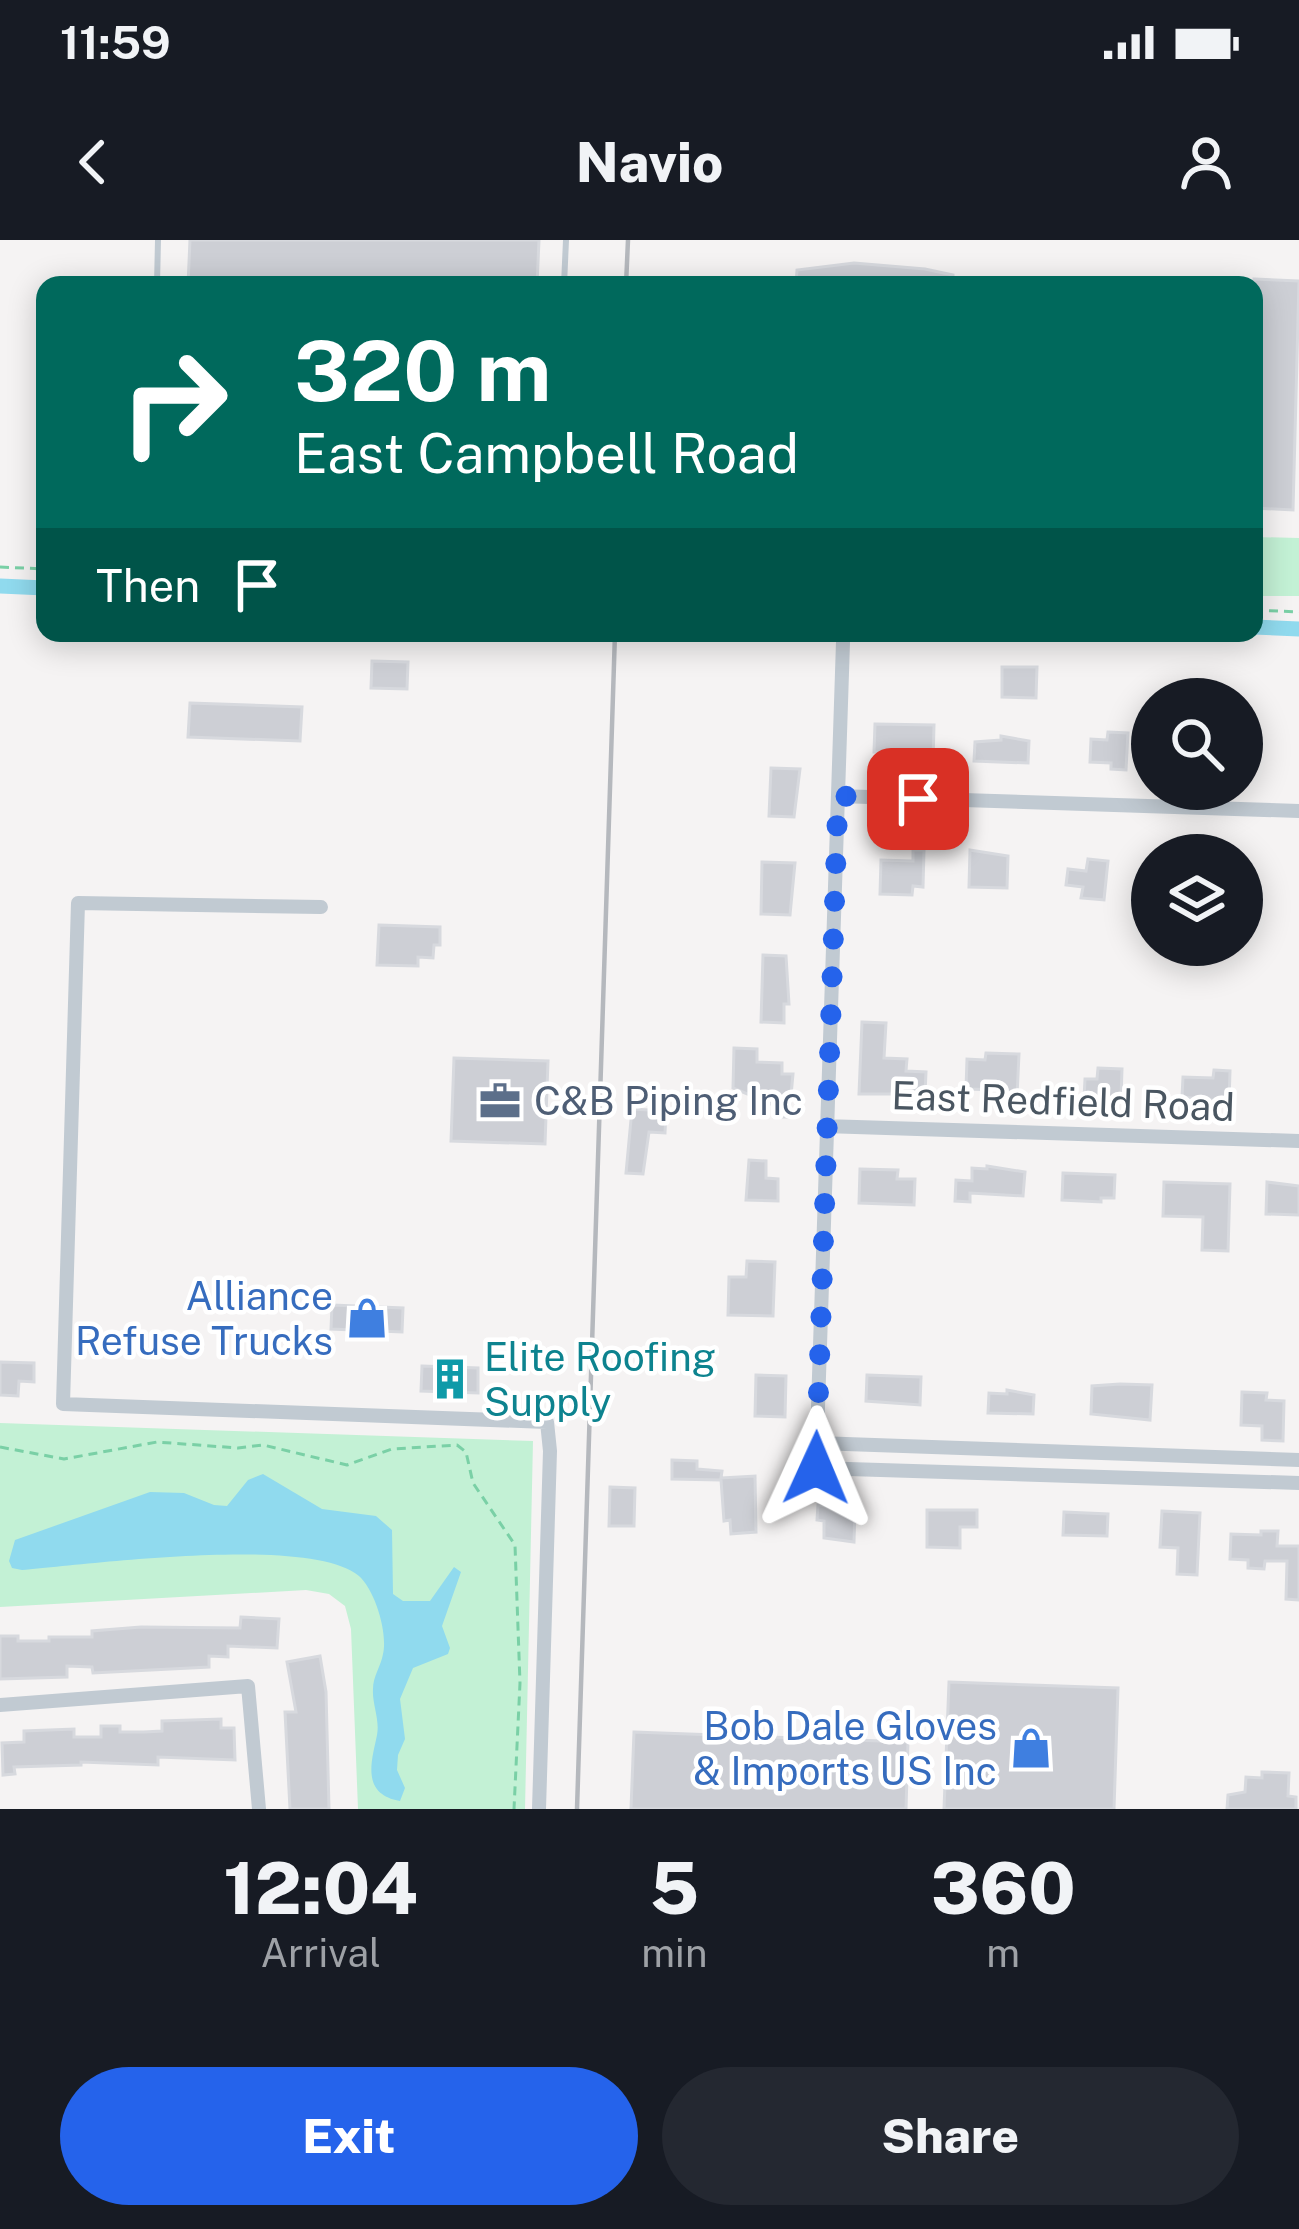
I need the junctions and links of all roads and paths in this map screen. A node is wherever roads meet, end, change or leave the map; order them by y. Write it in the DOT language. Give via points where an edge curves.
graph roads {
  1 [pos="158,240"];
  2 [pos="566,240"];
  3 [pos="157,276"];
  4 [pos="564,276"];
  5 [pos="0,567"];
  6 [pos="36,569"];
  7 [pos="1263,610"];
  8 [pos="1299,612"];
  9 [pos="843,642"];
  10 [pos="838,796"];
  11 [pos="1299,811"];
  12 [pos="321,907"];
  13 [pos="824,1126"];
  14 [pos="1299,1141"];
  15 [pos="817,1443"];
  16 [pos="0,1448"];
  17 [pos="1162,1455"];
  18 [pos="1299,1460"];
  19 [pos="1161,1479"];
  20 [pos="1299,1483"];
  21 [pos="0,1705"];
  22 [pos="259,1809"];
  23 [pos="514,1809"];
  24 [pos="539,1809"];
  1 -- 3 [label="lane"];
  2 -- 4 [label="lane"];
  5 -- 6 [label="path"];
  7 -- 8 [label="path"];
  9 -- 10 [label="street"];
  10 -- 11 [label="street"];
  10 -- 13 [label="street"];
  12 -- 24 [label="street" via="78,903 62,1404 547,1422"];
  13 -- 14 [label="street, East Redfield Road"];
  13 -- 15 [label="street"];
  15 -- 17 [label="street"];
  15 -- 19 [label="street" via="816,1468"];
  16 -- 23 [label="path" via="64,1459 157,1442 263,1445 347,1465 392,1449 457,1445 515,1545"];
  17 -- 18 [label="street"];
  17 -- 19 [label="street"];
  19 -- 20 [label="street"];
  21 -- 22 [label="street" via="248,1686"];
}
